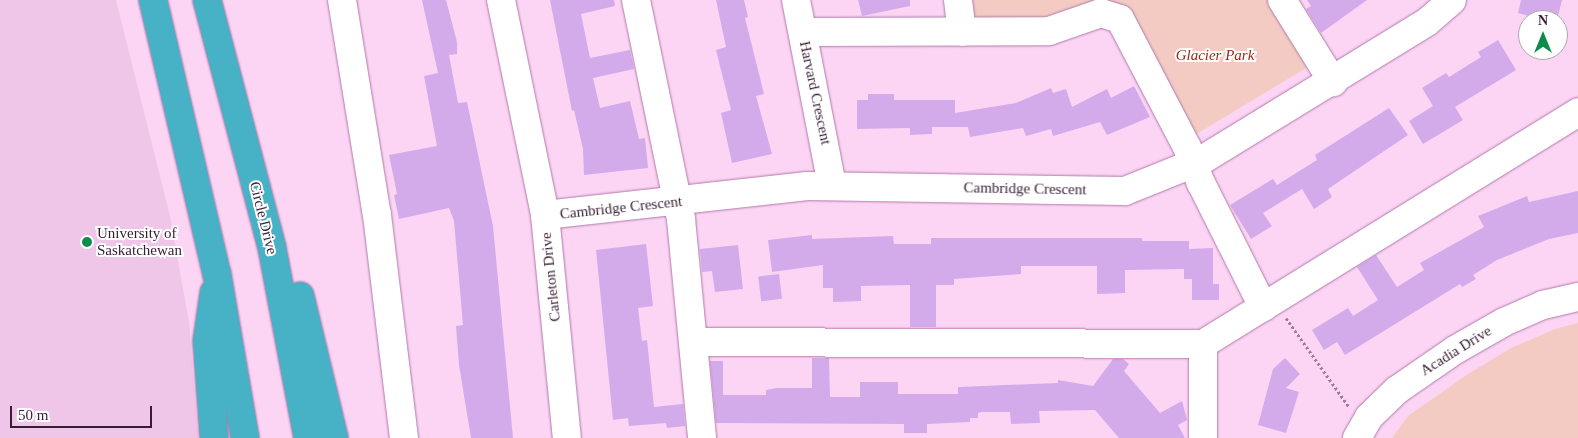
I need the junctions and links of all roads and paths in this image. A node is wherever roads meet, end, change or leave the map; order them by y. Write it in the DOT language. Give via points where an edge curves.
graph roads {
  1 [pos="153,0"];
  2 [pos="207,0"];
  3 [pos="342,0"];
  4 [pos="501,0"];
  5 [pos="636,0"];
  6 [pos="796,0"];
  7 [pos="958,0"];
  8 [pos="1282,0"];
  9 [pos="1452,0"];
  10 [pos="803,32"];
  11 [pos="962,32"];
  12 [pos="1333,82"];
  13 [pos="1578,112"];
  14 [pos="1193,164"];
  15 [pos="832,186"];
  16 [pos="678,202"];
  17 [pos="545,215"];
  18 [pos="272,248"];
  19 [pos="217,274"];
  20 [pos="1578,297"];
  21 [pos="1263,307"];
  22 [pos="693,342"];
  23 [pos="1204,344"];
  24 [pos="214,438"];
  25 [pos="246,438"];
  26 [pos="308,438"];
  27 [pos="334,438"];
  28 [pos="404,438"];
  29 [pos="567,438"];
  30 [pos="702,438"];
  31 [pos="1203,438"];
  32 [pos="1357,438"];
  1 -- 19 [label="highway"];
  2 -- 18 [label="highway, Circle Drive"];
  3 -- 28 [label="street" via="377,215"];
  4 -- 17 [label="street, Carleton Drive"];
  5 -- 16 [label="street"];
  6 -- 10 [label="street, Harvard Crescent"];
  7 -- 11 [label="street"];
  8 -- 12 [label="street"];
  9 -- 12 [label="street, Cambridge Crescent" via="1427,22"];
  10 -- 11 [label="street"];
  10 -- 15 [label="street, Harvard Crescent"];
  11 -- 14 [label="street" via="1049,31 1101,13 1120,19"];
  12 -- 14 [label="street, Cambridge Crescent"];
  13 -- 21 [label="street"];
  14 -- 15 [label="street, Cambridge Crescent" via="1125,191"];
  14 -- 21 [label="street"];
  15 -- 16 [label="street, Cambridge Crescent"];
  16 -- 17 [label="street, Cambridge Crescent"];
  16 -- 22 [label="street"];
  17 -- 29 [label="street, Carleton Drive"];
  18 -- 26 [label="highway, Circle Drive"];
  18 -- 27 [label="highway" via="293,273"];
  19 -- 24 [label="highway" via="207,341"];
  19 -- 25 [label="highway"];
  20 -- 32 [label="street, Acadia Drive" via="1543,306 1504,322 1456,350 1397,390 1369,417"];
  21 -- 23 [label="street"];
  22 -- 23 [label="street"];
  22 -- 30 [label="street"];
  23 -- 31 [label="street"];
}
